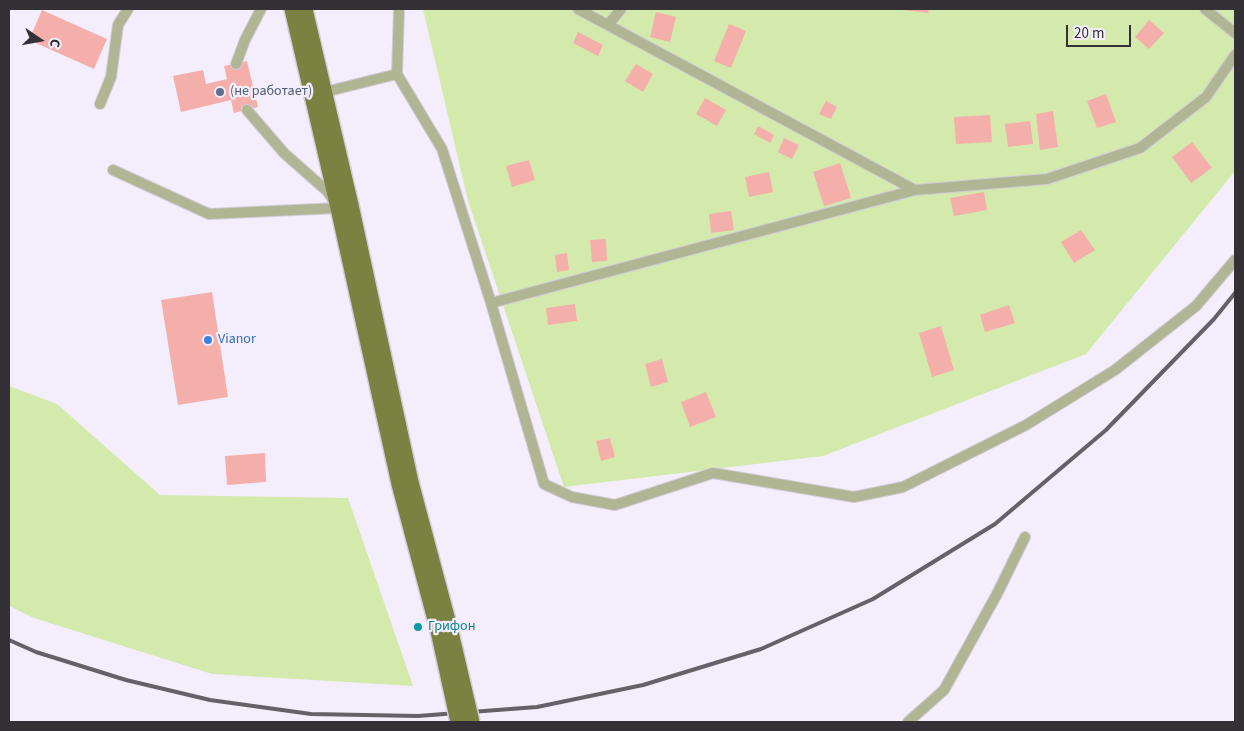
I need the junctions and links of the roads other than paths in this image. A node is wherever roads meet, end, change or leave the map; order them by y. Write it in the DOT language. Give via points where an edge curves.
graph roads {
  1 [pos="128,9"];
  2 [pos="261,9"];
  3 [pos="292,9"];
  4 [pos="305,9"];
  5 [pos="399,9"];
  6 [pos="578,9"];
  7 [pos="621,9"];
  8 [pos="1205,9"];
  9 [pos="608,25"];
  10 [pos="1235,33"];
  11 [pos="1235,55"];
  12 [pos="236,64"];
  13 [pos="397,74"];
  14 [pos="318,94"];
  15 [pos="100,104"];
  16 [pos="247,110"];
  17 [pos="113,170"];
  18 [pos="915,190"];
  19 [pos="338,208"];
  20 [pos="1235,260"];
  21 [pos="491,303"];
  22 [pos="1025,537"];
  23 [pos="444,630"];
  24 [pos="458,722"];
  25 [pos="472,722"];
  26 [pos="908,722"];
  1 -- 15 [label="lane" via="118,26 111,77"];
  2 -- 12 [label="lane"];
  3 -- 14 [label="main road"];
  4 -- 14 [label="main road"];
  5 -- 13 [label="lane"];
  6 -- 9 [label="lane"];
  7 -- 9 [label="lane"];
  8 -- 10 [label="lane"];
  9 -- 18 [label="lane"];
  11 -- 18 [label="lane" via="1206,97 1140,148 1047,179"];
  13 -- 14 [label="lane"];
  13 -- 21 [label="lane" via="442,148"];
  14 -- 19 [label="main road"];
  14 -- 23 [label="main road"];
  16 -- 19 [label="lane" via="284,153 327,191"];
  17 -- 19 [label="lane" via="209,214"];
  18 -- 21 [label="lane"];
  19 -- 23 [label="main road" via="399,484"];
  20 -- 21 [label="lane" via="1196,306 1115,370 1026,425 903,487 854,497 713,473 615,504 572,497 544,484"];
  22 -- 26 [label="lane" via="998,594 944,690"];
  23 -- 24 [label="main road, bridge"];
  23 -- 25 [label="main road, bridge"];
}
